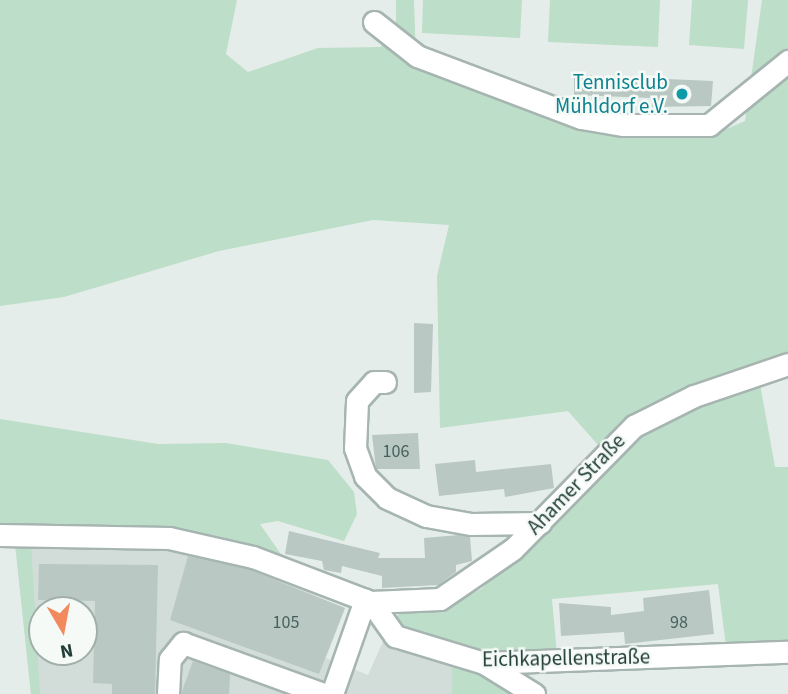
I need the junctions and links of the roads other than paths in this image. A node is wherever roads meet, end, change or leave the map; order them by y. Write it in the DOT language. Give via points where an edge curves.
graph roads {
  1 [pos="374,22"];
  2 [pos="788,61"];
  3 [pos="788,364"];
  4 [pos="385,382"];
  5 [pos="540,523"];
  6 [pos="0,535"];
  7 [pos="368,601"];
  8 [pos="788,652"];
  9 [pos="484,663"];
  10 [pos="168,694"];
  11 [pos="323,694"];
  12 [pos="332,694"];
  13 [pos="534,694"];
  1 -- 2 [label="street" via="416,56 581,118 623,125 709,125"];
  3 -- 5 [label="street, Ahamer Straße" via="694,396 634,426"];
  4 -- 5 [label="street" via="374,382 357,401 355,448 365,476 387,498 426,516 471,524"];
  5 -- 7 [label="street, Ahamer Straße" via="458,592 423,602"];
  6 -- 7 [label="street" via="196,542"];
  7 -- 9 [label="street, Eichkapellenstraße" via="395,636"];
  7 -- 12 [label="street"];
  8 -- 9 [label="street, Eichkapellenstraße"];
  9 -- 13 [label="street"];
  10 -- 11 [label="street" via="170,659 183,643"];
}
